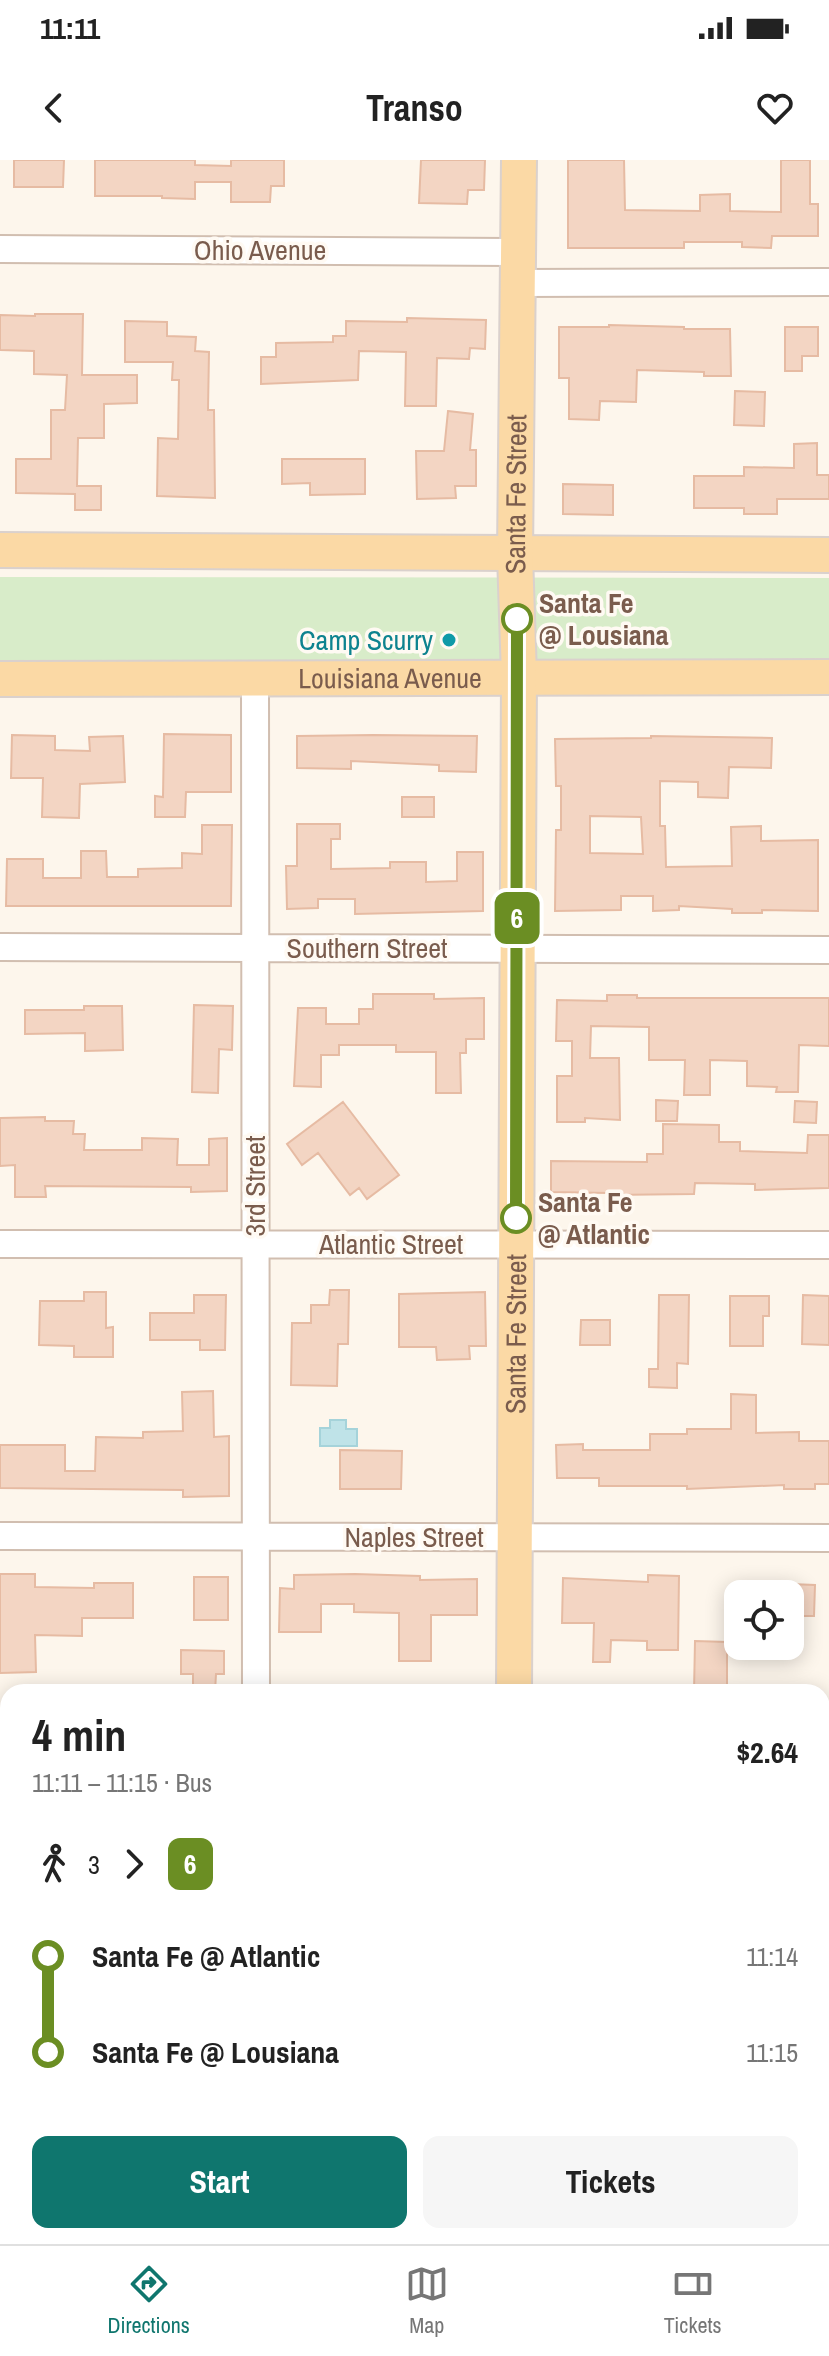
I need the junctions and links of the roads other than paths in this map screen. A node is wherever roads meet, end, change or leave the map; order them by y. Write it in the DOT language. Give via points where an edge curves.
graph roads {
  1 [pos="519,160"];
  2 [pos="0,249"];
  3 [pos="518,267"];
  4 [pos="829,282"];
  5 [pos="0,550"];
  6 [pos="515,555"];
  7 [pos="829,555"];
  8 [pos="519,676"];
  9 [pos="829,677"];
  10 [pos="0,679"];
  11 [pos="255,680"];
  12 [pos="0,947"];
  13 [pos="255,948"];
  14 [pos="517,949"];
  15 [pos="829,950"];
  16 [pos="0,1244"];
  17 [pos="255,1244"];
  18 [pos="515,1244"];
  19 [pos="829,1245"];
  20 [pos="0,1536"];
  21 [pos="256,1537"];
  22 [pos="514,1537"];
  23 [pos="829,1538"];
  24 [pos="256,1684"];
  25 [pos="514,1684"];
  1 -- 3 [label="main road, Santa Fe Street"];
  2 -- 3 [label="street, Ohio Avenue"];
  3 -- 4 [label="street, Ohio Avenue"];
  3 -- 6 [label="main road, Santa Fe Street"];
  5 -- 6 [label="main road"];
  6 -- 7 [label="main road"];
  6 -- 8 [label="main road, Santa Fe Street"];
  8 -- 9 [label="main road, Louisiana Avenue"];
  8 -- 11 [label="main road, Louisiana Avenue"];
  8 -- 14 [label="main road, Santa Fe Street"];
  10 -- 11 [label="main road, Louisiana Avenue"];
  11 -- 13 [label="street, 3rd Street"];
  12 -- 13 [label="street, Southern Street"];
  13 -- 14 [label="street, Southern Street"];
  13 -- 17 [label="street, 3rd Street"];
  14 -- 15 [label="street, Southern Street"];
  14 -- 18 [label="main road, Santa Fe Street"];
  16 -- 17 [label="street, Atlantic Street"];
  17 -- 18 [label="street, Atlantic Street"];
  17 -- 21 [label="street, 3rd Street"];
  18 -- 19 [label="street, Atlantic Street"];
  18 -- 22 [label="main road, Santa Fe Street"];
  20 -- 21 [label="street, Naples Street"];
  21 -- 22 [label="street, Naples Street"];
  21 -- 24 [label="street, 3rd Street"];
  22 -- 23 [label="street, Naples Street"];
  22 -- 25 [label="main road, Santa Fe Street"];
}
